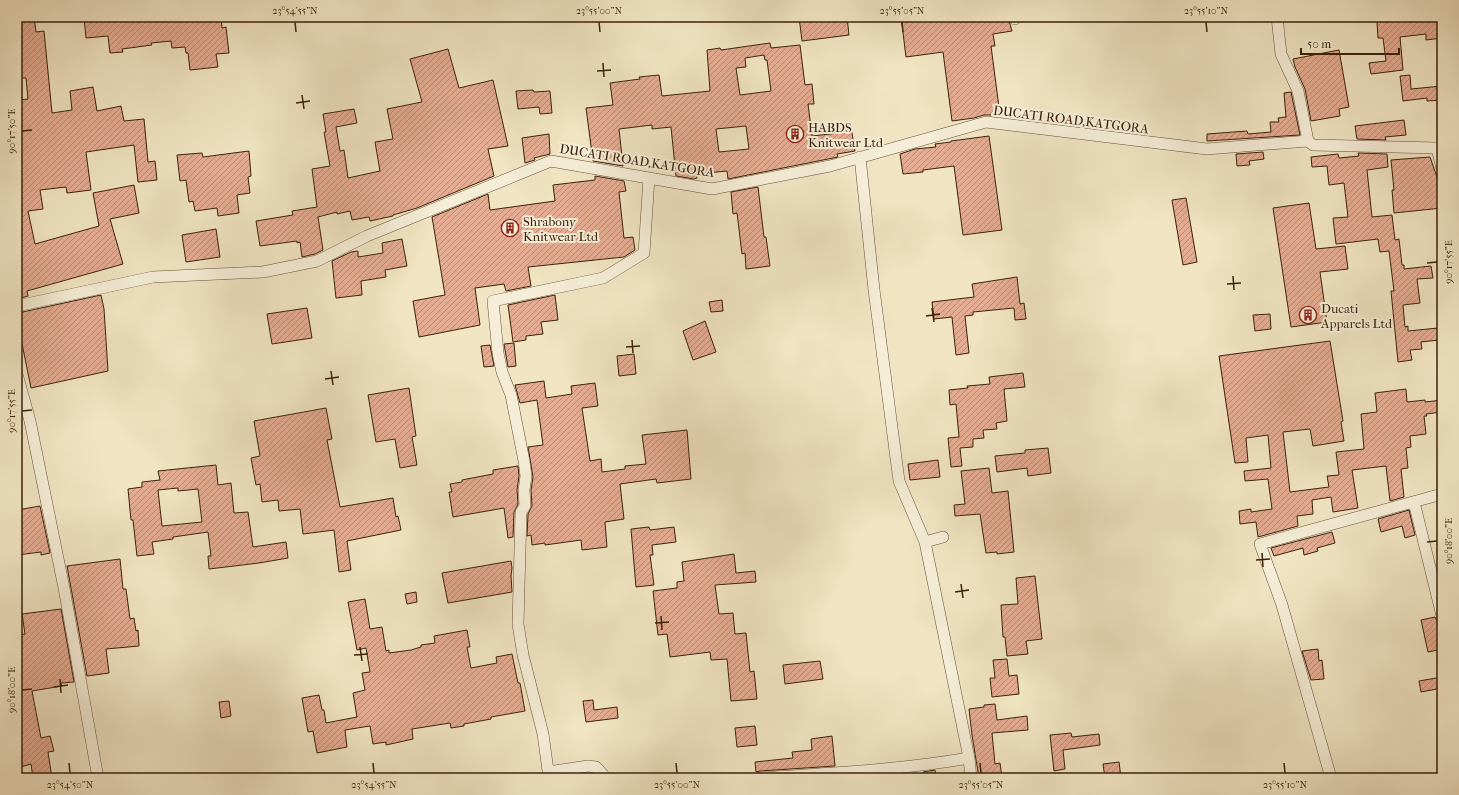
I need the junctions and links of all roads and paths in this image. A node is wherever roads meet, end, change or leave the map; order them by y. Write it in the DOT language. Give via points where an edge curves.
graph roads {
  1 [pos="1277,17"];
  2 [pos="1308,141"];
  3 [pos="1439,148"];
  4 [pos="860,157"];
  5 [pos="1442,170"];
  6 [pos="649,178"];
  7 [pos="17,306"];
  8 [pos="17,374"];
  9 [pos="1442,494"];
  10 [pos="1414,502"];
  11 [pos="943,537"];
  12 [pos="925,542"];
  13 [pos="1442,616"];
  14 [pos="969,758"];
  15 [pos="549,775"];
  16 [pos="98,778"];
  17 [pos="606,778"];
  18 [pos="760,778"];
  19 [pos="971,778"];
  20 [pos="1331,778"];
  1 -- 2 [label="street" via="1281,54 1298,91"];
  2 -- 3 [label="street, DUCATI ROAD,KATGORA" via="1314,145"];
  2 -- 4 [label="street, DUCATI ROAD,KATGORA" via="1206,149 986,122"];
  3 -- 5 [label="street, DUCATI ROAD,KATGORA"];
  4 -- 6 [label="street, DUCATI ROAD,KATGORA" via="830,166 712,189"];
  4 -- 12 [label="street" via="899,481"];
  6 -- 7 [label="street, DUCATI ROAD,KATGORA" via="551,161 367,236 317,261 263,272 153,277"];
  6 -- 15 [label="street" via="644,253 603,278 493,301 498,352 511,395 526,476 525,506 521,512 518,624 543,734"];
  8 -- 16 [label="street" via="30,422 62,581"];
  9 -- 10 [label="street"];
  10 -- 13 [label="street"];
  10 -- 20 [label="street" via="1260,544 1282,605"];
  11 -- 12 [label="street"];
  12 -- 14 [label="street"];
  14 -- 18 [label="street" via="937,764"];
  14 -- 19 [label="street"];
  15 -- 17 [label="street" via="588,766 596,767"];
}
